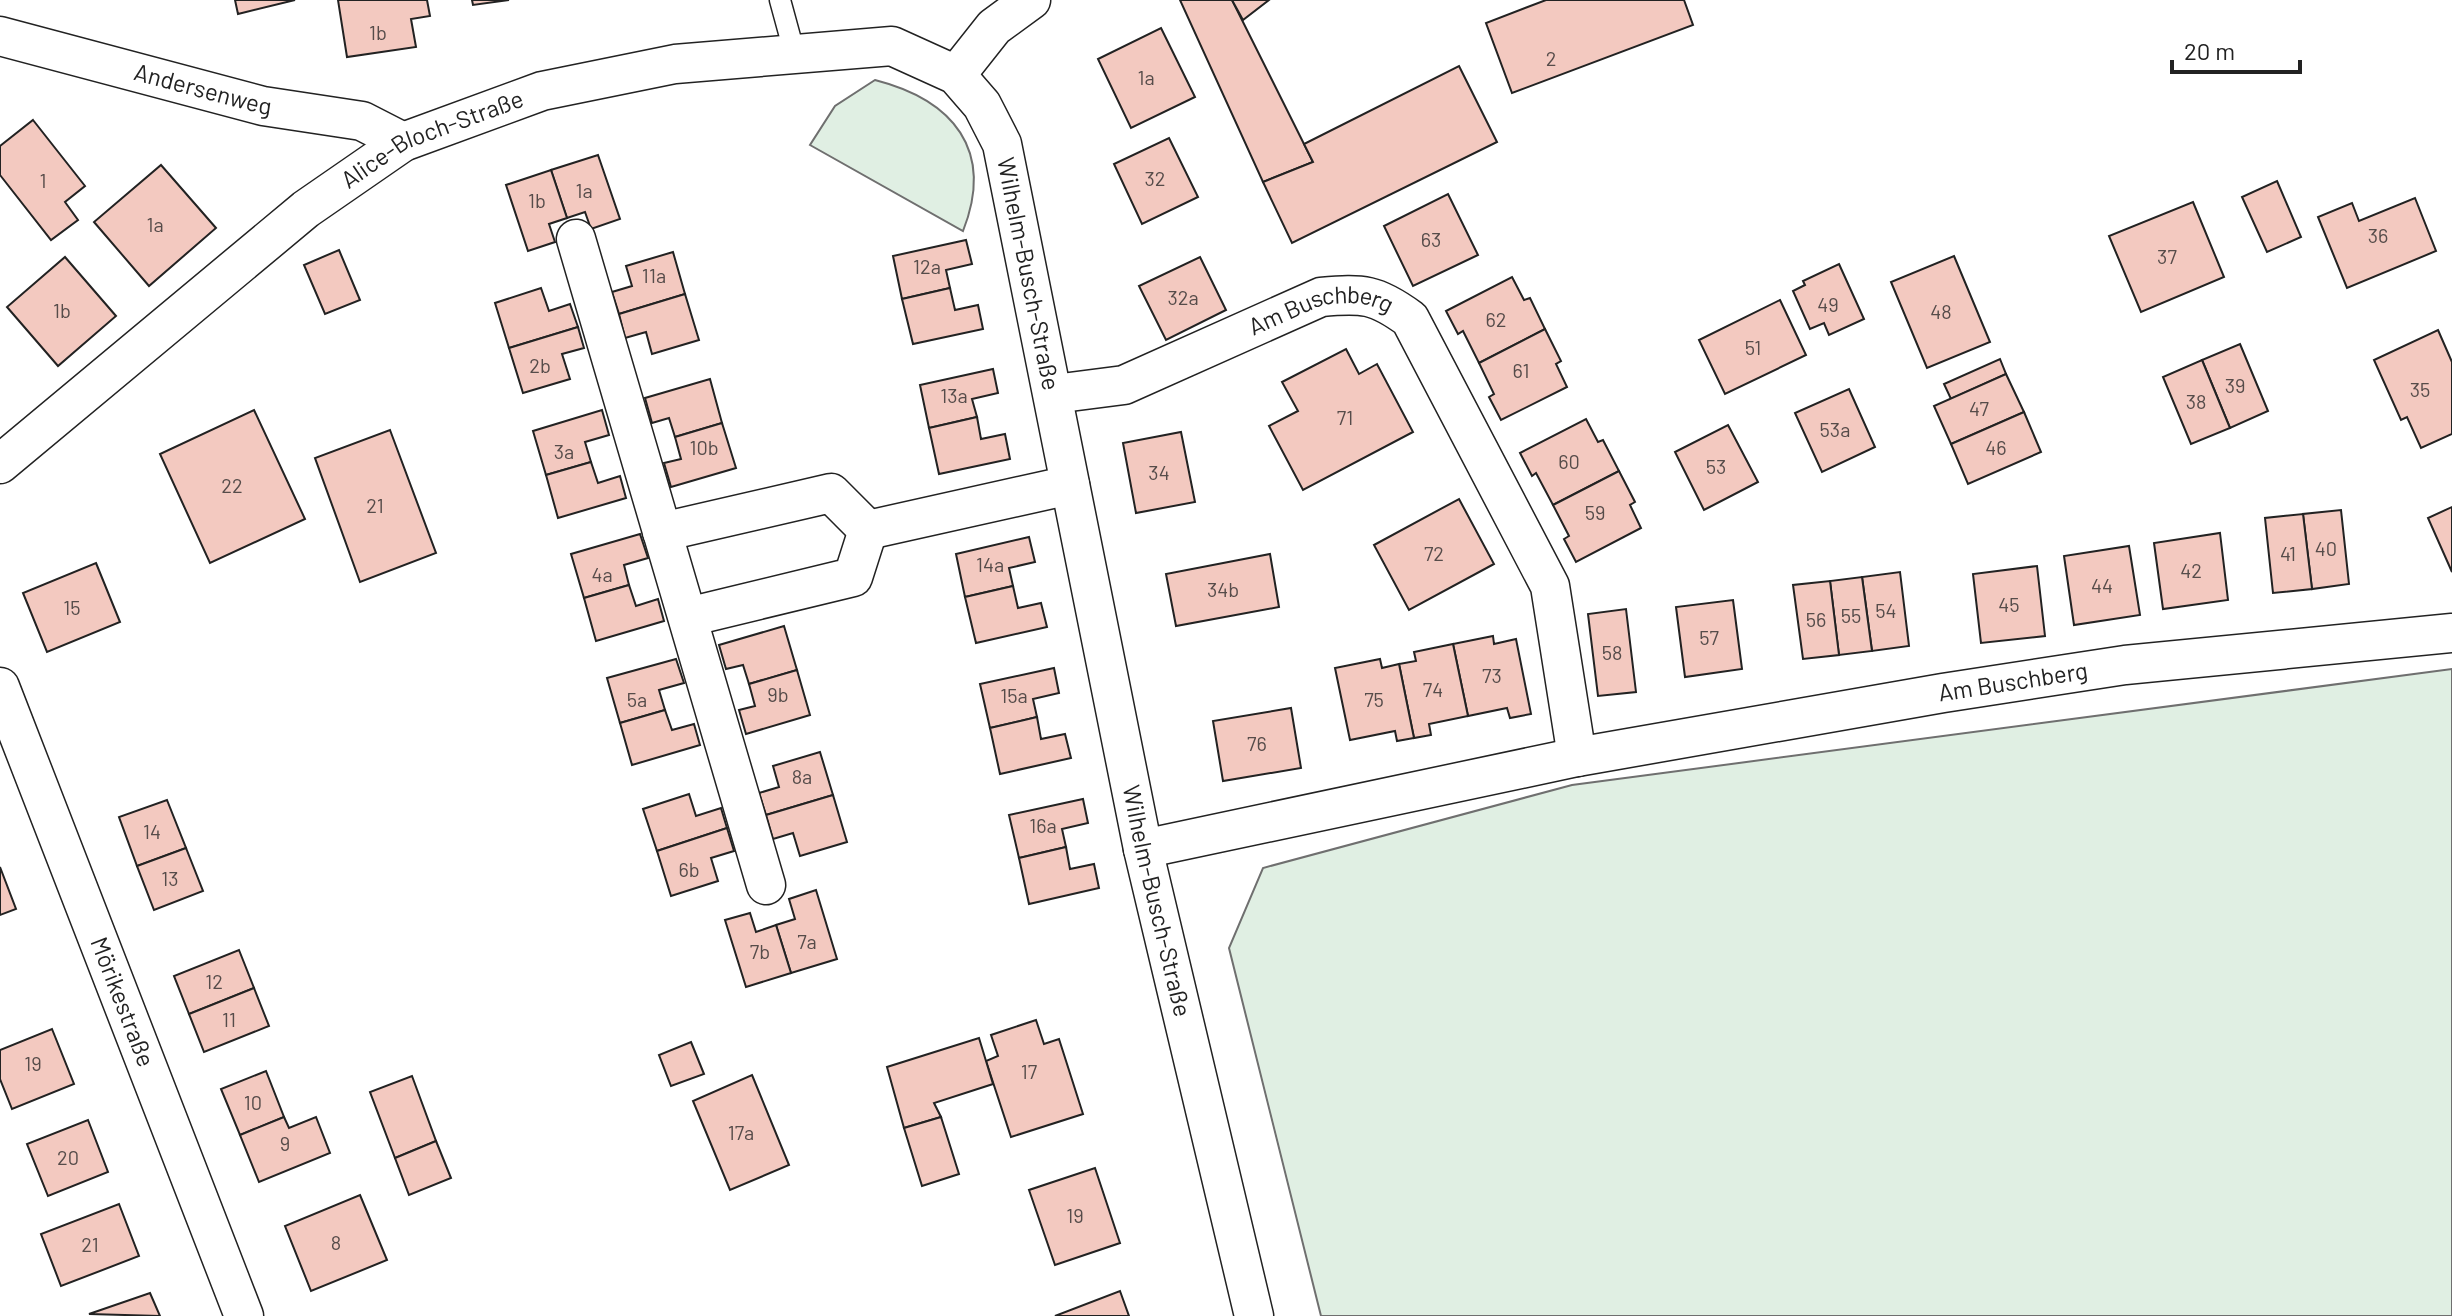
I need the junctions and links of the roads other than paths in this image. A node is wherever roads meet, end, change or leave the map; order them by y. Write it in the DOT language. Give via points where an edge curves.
graph roads {
  1 [pos="780,0"];
  2 [pos="1031,0"];
  3 [pos="0,36"];
  4 [pos="795,55"];
  5 [pos="956,75"];
  6 [pos="403,142"];
  7 [pos="576,239"];
  8 [pos="1054,394"];
  9 [pos="0,464"];
  10 [pos="1070,485"];
  11 [pos="868,530"];
  12 [pos="662,532"];
  13 [pos="688,617"];
  14 [pos="2452,633"];
  15 [pos="0,687"];
  16 [pos="1577,757"];
  17 [pos="1143,849"];
  18 [pos="766,885"];
  19 [pos="244,1316"];
  20 [pos="1254,1316"];
  1 -- 4 [label="lane"];
  2 -- 5 [label="street" via="994,27"];
  3 -- 6 [label="street, Andersenweg" via="263,106 362,121"];
  4 -- 5 [label="street, Alice-Bloch-Straße" via="892,46"];
  4 -- 6 [label="street, Alice-Bloch-Straße" via="675,64 542,91"];
  5 -- 8 [label="street, Wilhelm-Busch-Straße" via="982,105 1002,144"];
  6 -- 9 [label="street, Alice-Bloch-Straße" via="306,209"];
  7 -- 12 [label="street"];
  8 -- 10 [label="street, Wilhelm-Busch-Straße"];
  8 -- 16 [label="street, Am Buschberg" via="1124,385 1321,297 1352,294 1384,300 1410,319 1550,586"];
  10 -- 11 [label="street"];
  10 -- 17 [label="street, Wilhelm-Busch-Straße"];
  11 -- 12 [label="street" via="831,493"];
  11 -- 13 [label="street" via="853,577"];
  12 -- 13 [label="street"];
  13 -- 18 [label="street"];
  14 -- 16 [label="street, Am Buschberg" via="2125,665"];
  15 -- 19 [label="street, Mörikestraße"];
  16 -- 17 [label="street, Am Buschberg"];
  17 -- 20 [label="street, Wilhelm-Busch-Straße"];
}
